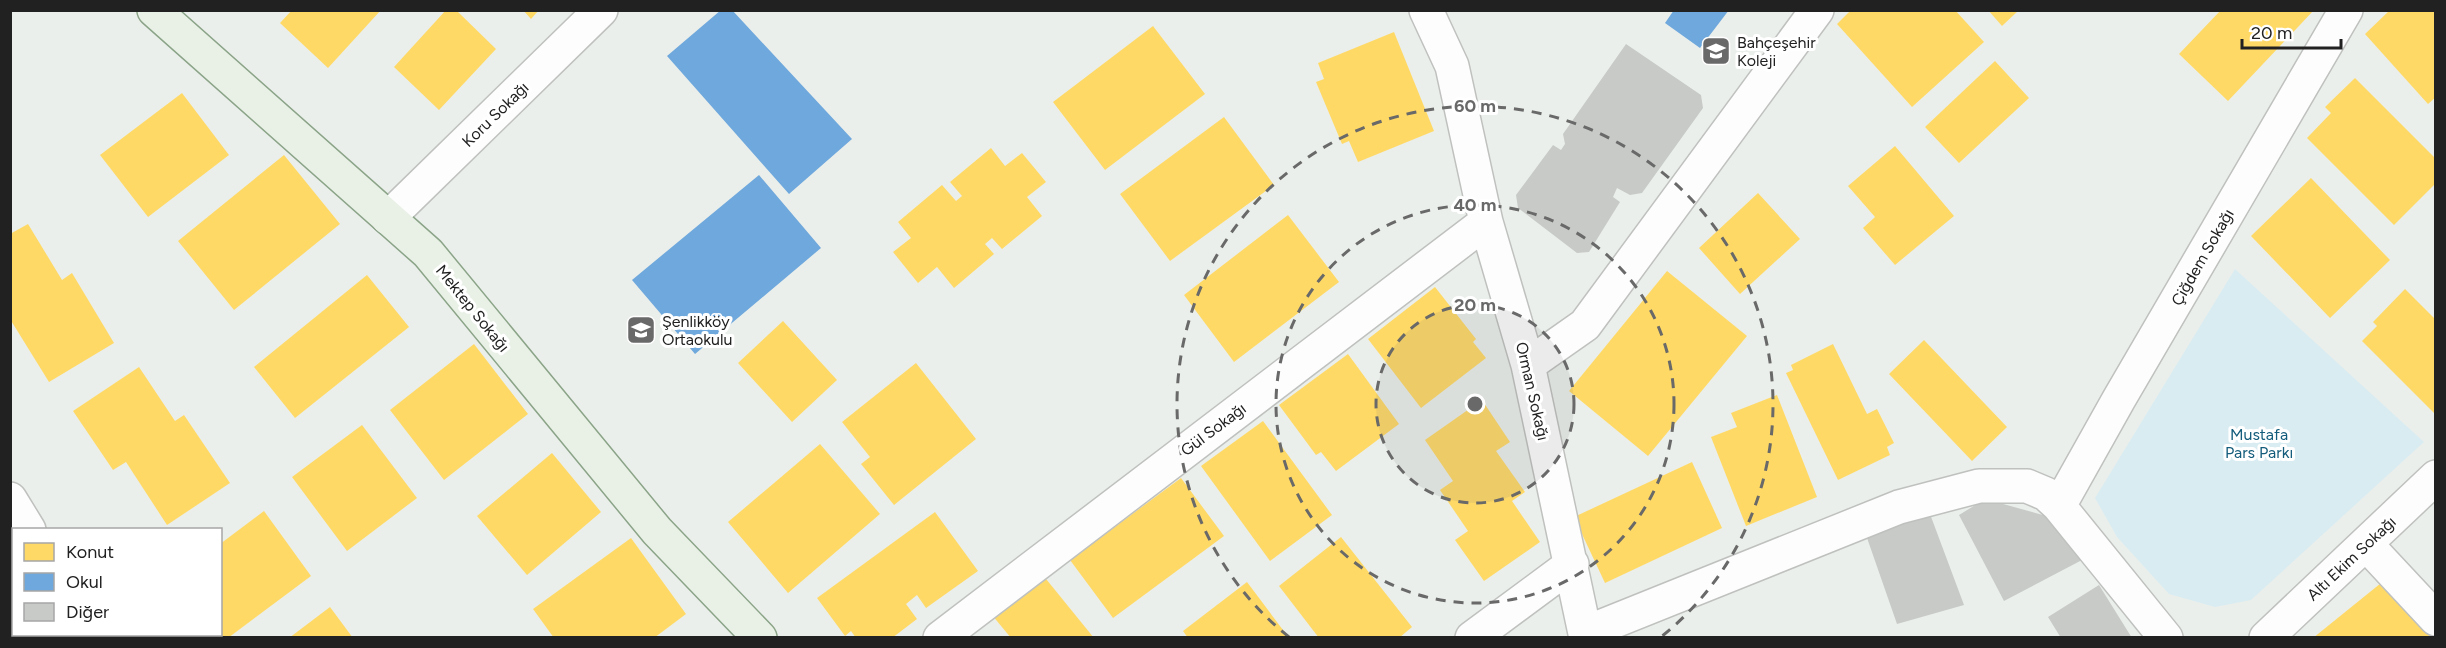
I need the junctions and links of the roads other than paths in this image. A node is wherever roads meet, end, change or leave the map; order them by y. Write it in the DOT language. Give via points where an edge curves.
graph roads {
  1 [pos="154,10"];
  2 [pos="601,10"];
  3 [pos="1426,10"];
  4 [pos="1816,10"];
  5 [pos="2346,10"];
  6 [pos="388,218"];
  7 [pos="1486,222"];
  8 [pos="1528,365"];
  9 [pos="2436,477"];
  10 [pos="10,500"];
  11 [pos="2060,506"];
  12 [pos="28,528"];
  13 [pos="2366,544"];
  14 [pos="1572,564"];
  15 [pos="2436,619"];
  16 [pos="1586,635"];
  17 [pos="760,638"];
  18 [pos="940,638"];
  19 [pos="1472,638"];
  20 [pos="2166,638"];
  21 [pos="2266,638"];
  1 -- 6 [label="main road, Mektep Sokağı"];
  2 -- 6 [label="street, Koru Sokağı"];
  3 -- 7 [label="street, Orman Sokağı" via="1452,66"];
  4 -- 8 [label="street" via="1585,325"];
  5 -- 11 [label="street, Çiğdem Sokağı"];
  6 -- 17 [label="main road, Mektep Sokağı" via="428,253 657,531"];
  7 -- 8 [label="street, Orman Sokağı"];
  7 -- 18 [label="street, Gül Sokağı"];
  8 -- 14 [label="street, Orman Sokağı"];
  9 -- 13 [label="street, Altı Ekim Sokağı"];
  10 -- 12 [label="street"];
  11 -- 16 [label="street" via="2046,494 2027,486 1978,486 1899,507"];
  11 -- 20 [label="street"];
  13 -- 15 [label="street"];
  13 -- 21 [label="street, Altı Ekim Sokağı"];
  14 -- 16 [label="street, Orman Sokağı"];
  14 -- 19 [label="street"];
}
